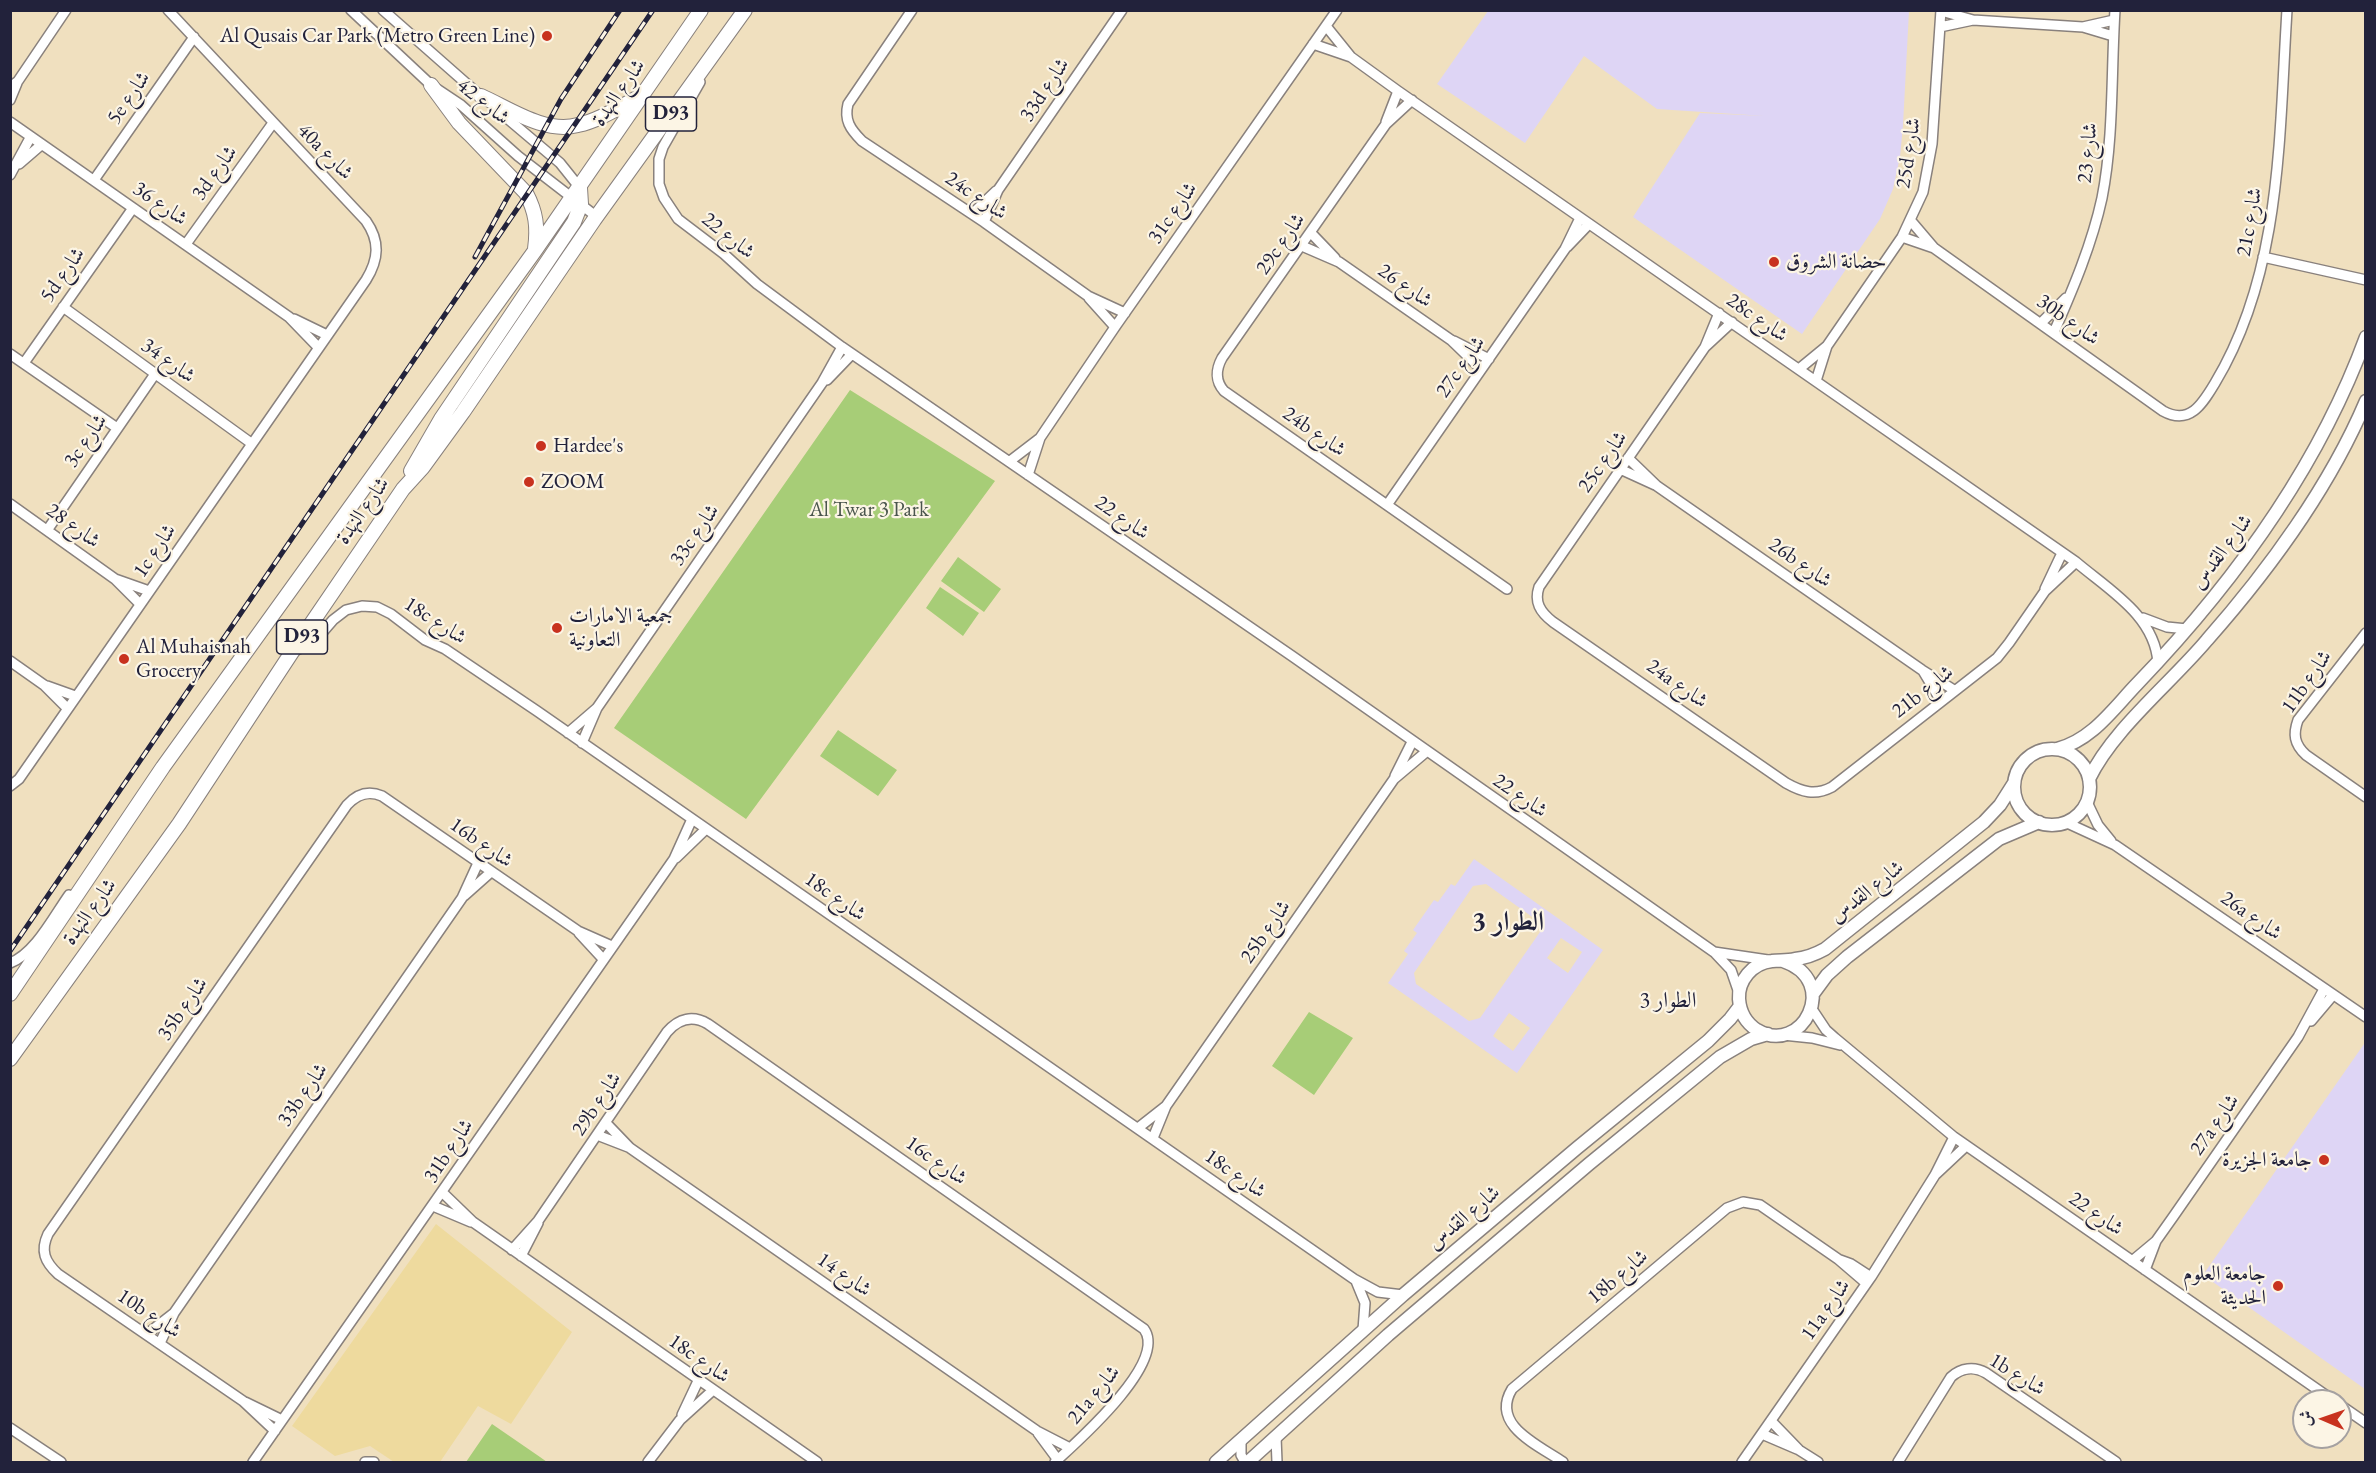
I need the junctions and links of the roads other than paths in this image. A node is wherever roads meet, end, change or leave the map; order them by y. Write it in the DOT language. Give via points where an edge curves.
graph roads {
  1 [pos="66,10"];
  2 [pos="168,10"];
  3 [pos="351,10"];
  4 [pos="383,10"];
  5 [pos="701,10"];
  6 [pos="745,10"];
  7 [pos="912,10"];
  8 [pos="1122,10"];
  9 [pos="1337,10"];
  10 [pos="2287,10"];
  11 [pos="1941,11"];
  12 [pos="2115,15"];
  13 [pos="1973,20"];
  14 [pos="1326,26"];
  15 [pos="1940,27"];
  16 [pos="2083,27"];
  17 [pos="2113,36"];
  18 [pos="194,37"];
  19 [pos="723,41"];
  20 [pos="1313,44"];
  21 [pos="1351,57"];
  22 [pos="14,84"];
  23 [pos="430,85"];
  24 [pos="1398,91"];
  25 [pos="644,94"];
  26 [pos="481,96"];
  27 [pos="10,100"];
  28 [pos="1412,100"];
  29 [pos="10,122"];
  30 [pos="273,123"];
  31 [pos="1386,124"];
  32 [pos="30,138"];
  33 [pos="41,145"];
  34 [pos="17,166"];
  35 [pos="10,175"];
  36 [pos="94,180"];
  37 [pos="998,190"];
  38 [pos="577,197"];
  39 [pos="133,208"];
  40 [pos="972,214"];
  41 [pos="597,216"];
  42 [pos="1580,218"];
  43 [pos="1911,221"];
  44 [pos="984,222"];
  45 [pos="1589,224"];
  46 [pos="1311,233"];
  47 [pos="1902,237"];
  48 [pos="186,244"];
  49 [pos="1302,246"];
  50 [pos="1934,248"];
  51 [pos="1565,249"];
  52 [pos="534,252"];
  53 [pos="2263,257"];
  54 [pos="1339,262"];
  55 [pos="2366,280"];
  56 [pos="2070,294"];
  57 [pos="1088,296"];
  58 [pos="63,307"];
  59 [pos="1719,313"];
  60 [pos="1125,314"];
  61 [pos="289,317"];
  62 [pos="1732,322"];
  63 [pos="2041,323"];
  64 [pos="1115,327"];
  65 [pos="2054,332"];
  66 [pos="327,335"];
  67 [pos="2366,337"];
  68 [pos="1451,340"];
  69 [pos="1827,346"];
  70 [pos="318,347"];
  71 [pos="842,347"];
  72 [pos="1705,347"];
  73 [pos="10,354"];
  74 [pos="852,354"];
  75 [pos="1489,359"];
  76 [pos="24,363"];
  77 [pos="1481,369"];
  78 [pos="1800,369"];
  79 [pos="155,374"];
  80 [pos="1816,381"];
  81 [pos="822,383"];
  82 [pos="1220,387"];
  83 [pos="2365,404"];
  84 [pos="2182,416"];
  85 [pos="117,428"];
  86 [pos="1040,438"];
  87 [pos="251,443"];
  88 [pos="1628,458"];
  89 [pos="1010,461"];
  90 [pos="1620,469"];
  91 [pos="1028,475"];
  92 [pos="1657,486"];
  93 [pos="403,489"];
  94 [pos="10,504"];
  95 [pos="1387,505"];
  96 [pos="48,529"];
  97 [pos="2062,553"];
  98 [pos="2076,562"];
  99 [pos="115,579"];
  100 [pos="1507,589"];
  101 [pos="149,591"];
  102 [pos="2044,591"];
  103 [pos="1536,600"];
  104 [pos="140,604"];
  105 [pos="2138,615"];
  106 [pos="2187,629"];
  107 [pos="2366,633"];
  108 [pos="292,652"];
  109 [pos="10,661"];
  110 [pos="2158,663"];
  111 [pos="1922,670"];
  112 [pos="44,685"];
  113 [pos="1954,690"];
  114 [pos="75,696"];
  115 [pos="1941,701"];
  116 [pos="67,708"];
  117 [pos="597,708"];
  118 [pos="568,733"];
  119 [pos="1412,742"];
  120 [pos="582,743"];
  121 [pos="2057,749"];
  122 [pos="1426,752"];
  123 [pos="1394,778"];
  124 [pos="2089,778"];
  125 [pos="2014,783"];
  126 [pos="10,786"];
  127 [pos="1803,791"];
  128 [pos="361,793"];
  129 [pos="2366,797"];
  130 [pos="2087,802"];
  131 [pos="692,819"];
  132 [pos="2039,822"];
  133 [pos="2065,822"];
  134 [pos="706,829"];
  135 [pos="2115,845"];
  136 [pos="674,859"];
  137 [pos="478,863"];
  138 [pos="491,872"];
  139 [pos="84,882"];
  140 [pos="462,898"];
  141 [pos="578,931"];
  142 [pos="612,946"];
  143 [pos="1714,952"];
  144 [pos="603,959"];
  145 [pos="1776,961"];
  146 [pos="10,963"];
  147 [pos="2324,989"];
  148 [pos="1739,993"];
  149 [pos="10,994"];
  150 [pos="1813,994"];
  151 [pos="2334,995"];
  152 [pos="1740,1006"];
  153 [pos="1812,1009"];
  154 [pos="2366,1017"];
  155 [pos="693,1019"];
  156 [pos="2303,1029"];
  157 [pos="1773,1035"];
  158 [pos="1845,1047"];
  159 [pos="10,1057"];
  160 [pos="1167,1106"];
  161 [pos="606,1123"];
  162 [pos="1138,1128"];
  163 [pos="597,1136"];
  164 [pos="1954,1137"];
  165 [pos="1153,1138"];
  166 [pos="1966,1146"];
  167 [pos="630,1148"];
  168 [pos="1935,1175"];
  169 [pos="443,1193"];
  170 [pos="433,1206"];
  171 [pos="538,1221"];
  172 [pos="473,1222"];
  173 [pos="2156,1241"];
  174 [pos="512,1250"];
  175 [pos="44,1251"];
  176 [pos="521,1256"];
  177 [pos="2132,1261"];
  178 [pos="2145,1270"];
  179 [pos="1354,1279"];
  180 [pos="1868,1280"];
  181 [pos="1403,1295"];
  182 [pos="174,1313"];
  183 [pos="1364,1330"];
  184 [pos="147,1334"];
  185 [pos="160,1343"];
  186 [pos="1150,1343"];
  187 [pos="698,1381"];
  188 [pos="2317,1389"];
  189 [pos="712,1391"];
  190 [pos="243,1401"];
  191 [pos="2352,1413"];
  192 [pos="282,1420"];
  193 [pos="680,1420"];
  194 [pos="1771,1421"];
  195 [pos="2366,1423"];
  196 [pos="10,1428"];
  197 [pos="275,1431"];
  198 [pos="1037,1431"];
  199 [pos="1762,1434"];
  200 [pos="1276,1437"];
  201 [pos="1241,1440"];
  202 [pos="1070,1448"];
  203 [pos="1799,1449"];
  204 [pos="1057,1461"];
  205 [pos="61,1462"];
  206 [pos="253,1462"];
  207 [pos="365,1462"];
  208 [pos="374,1462"];
  209 [pos="648,1462"];
  210 [pos="817,1462"];
  211 [pos="1216,1462"];
  212 [pos="1246,1462"];
  213 [pos="1277,1462"];
  214 [pos="1563,1462"];
  215 [pos="1742,1462"];
  216 [pos="1818,1462"];
  217 [pos="1898,1462"];
  218 [pos="2116,1462"];
  1 -- 22 [label="street"];
  2 -- 18 [label="street, 40a شارع"];
  3 -- 23 [label="street, شارع 42"];
  4 -- 26 [label="street, شارع 42"];
  5 -- 25 [label="main road, شارع النهدة / D93"];
  6 -- 19 [label="main road, شارع النهدة / D93"];
  7 -- 40 [label="street, 24c شارع" via="852,96 847,122 862,141"];
  8 -- 37 [label="street, 33d شارع"];
  9 -- 14 [label="street, 31c شارع"];
  10 -- 53 [label="street, 21c شارع" via="2275,186"];
  11 -- 13 [label="street"];
  11 -- 15 [label="street, 25d شارع"];
  12 -- 16 [label="street"];
  12 -- 17 [label="street, شارع 23"];
  13 -- 15 [label="street"];
  13 -- 16 [label="street"];
  14 -- 20 [label="street, 31c شارع"];
  14 -- 21 [label="street, 28c شارع"];
  15 -- 43 [label="street, 25d شارع" via="1930,159"];
  16 -- 17 [label="street"];
  17 -- 56 [label="street, شارع 23" via="2103,190"];
  18 -- 30 [label="street, 40a شارع"];
  18 -- 36 [label="street, 5e شارع"];
  19 -- 41 [label="main road, شارع النهدة / D93"];
  19 -- 71 [label="street, شارع 22" via="663,147 659,184 678,219"];
  20 -- 21 [label="street, 28c شارع"];
  20 -- 60 [label="street, 31c شارع"];
  21 -- 24 [label="street, 28c شارع"];
  22 -- 27 [label="street"];
  23 -- 38 [label="street, شارع 42" via="461,105 518,156"];
  23 -- 52 [label="main road" via="459,123 526,193 537,220"];
  24 -- 28 [label="street, 28c شارع"];
  24 -- 31 [label="street, 29c شارع"];
  25 -- 26 [label="main road" via="597,118 567,127 537,123"];
  25 -- 38 [label="main road, شارع النهدة / D93"];
  26 -- 38 [label="street, شارع 42" via="560,164"];
  28 -- 31 [label="street, 29c شارع"];
  28 -- 42 [label="street, 28c شارع"];
  29 -- 32 [label="street, شارع 36"];
  30 -- 48 [label="street, 3d شارع"];
  30 -- 66 [label="street, 40a شارع" via="366,221 376,240 371,271"];
  31 -- 46 [label="street, 29c شارع"];
  32 -- 33 [label="street, شارع 36"];
  32 -- 34 [label="street"];
  33 -- 34 [label="street"];
  33 -- 36 [label="street, شارع 36"];
  34 -- 35 [label="street"];
  36 -- 39 [label="street, شارع 36"];
  37 -- 40 [label="street, 33d شارع"];
  37 -- 44 [label="street, 33d شارع"];
  38 -- 41 [label="street, شارع 42"];
  38 -- 52 [label="main road, شارع النهدة / D93"];
  38 -- 93 [label="main road" via="569,229 441,419"];
  39 -- 48 [label="street, شارع 36"];
  39 -- 58 [label="street, 5d شارع"];
  40 -- 44 [label="street, 24c شارع"];
  41 -- 93 [label="main road, شارع النهدة / D93" via="463,412"];
  42 -- 45 [label="street, 28c شارع"];
  42 -- 51 [label="street, 27c شارع"];
  43 -- 47 [label="street, 25d شارع"];
  43 -- 50 [label="street, 30b شارع"];
  44 -- 57 [label="street, 24c شارع"];
  45 -- 51 [label="street, 27c شارع"];
  45 -- 59 [label="street, 28c شارع"];
  46 -- 49 [label="street, 29c شارع"];
  46 -- 54 [label="street, شارع 26"];
  47 -- 50 [label="street, 30b شارع"];
  47 -- 69 [label="street, 25d شارع"];
  48 -- 61 [label="street, شارع 36"];
  49 -- 54 [label="street, شارع 26"];
  49 -- 82 [label="street, 29c شارع" via="1219,363"];
  50 -- 63 [label="street, 30b شارع"];
  51 -- 75 [label="street, 27c شارع"];
  52 -- 139 [label="main road, شارع النهدة / D93"];
  53 -- 55 [label="street"];
  53 -- 84 [label="street, 21c شارع" via="2245,318 2227,360 2202,404"];
  54 -- 68 [label="street, شارع 26"];
  56 -- 63 [label="street, شارع 23"];
  56 -- 65 [label="street, شارع 23"];
  57 -- 60 [label="street, 24c شارع"];
  57 -- 64 [label="street, 24c شارع"];
  58 -- 76 [label="street, 5d شارع"];
  58 -- 79 [label="street, شارع 34"];
  59 -- 62 [label="street, 28c شارع"];
  59 -- 72 [label="street, 25c شارع"];
  60 -- 64 [label="street, 31c شارع"];
  61 -- 66 [label="street, شارع 36"];
  61 -- 70 [label="street, شارع 36"];
  62 -- 72 [label="street, 25c شارع"];
  62 -- 78 [label="street, 28c شارع"];
  63 -- 65 [label="street, 30b شارع"];
  64 -- 86 [label="street, 31c شارع"];
  65 -- 84 [label="street, 30b شارع" via="2163,411"];
  66 -- 70 [label="street, 1c شارع"];
  67 -- 106 [label="main road, شارع القدس" via="2315,450 2253,545"];
  68 -- 75 [label="street, شارع 26"];
  68 -- 77 [label="street, شارع 26"];
  69 -- 78 [label="street, 25d شارع"];
  69 -- 80 [label="street, 25d شارع"];
  70 -- 87 [label="street, 1c شارع"];
  71 -- 74 [label="street, شارع 22"];
  71 -- 81 [label="street, 33c شارع"];
  72 -- 88 [label="street, 25c شارع"];
  73 -- 76 [label="street"];
  74 -- 81 [label="street, 33c شارع"];
  74 -- 89 [label="street, شارع 22"];
  75 -- 77 [label="street, 27c شارع"];
  76 -- 85 [label="street"];
  77 -- 95 [label="street, 27c شارع"];
  78 -- 80 [label="street, 28c شارع"];
  79 -- 85 [label="street, 3c شارع"];
  79 -- 87 [label="street, شارع 34"];
  80 -- 97 [label="street, 28c شارع"];
  81 -- 117 [label="street, 33c شارع"];
  82 -- 95 [label="street, 24b شارع"];
  83 -- 124 [label="main road, شارع القدس" via="2335,462 2272,558 2208,640 2105,750"];
  85 -- 96 [label="street, 3c شارع"];
  86 -- 89 [label="street, 31c شارع"];
  86 -- 91 [label="street, 31c شارع"];
  87 -- 101 [label="street, 1c شارع"];
  88 -- 90 [label="street, 25c شارع"];
  88 -- 92 [label="street, 26b شارع"];
  89 -- 91 [label="street, شارع 22"];
  90 -- 92 [label="street, 26b شارع"];
  90 -- 103 [label="street, 25c شارع" via="1539,586"];
  91 -- 119 [label="street, شارع 22"];
  92 -- 111 [label="street, 26b شارع"];
  93 -- 108 [label="main road, شارع النهدة / D93"];
  94 -- 96 [label="street, شارع 28"];
  95 -- 100 [label="street, 24b شارع"];
  96 -- 99 [label="street, شارع 28"];
  97 -- 98 [label="street, 28c شارع"];
  97 -- 102 [label="street, 21b شارع"];
  98 -- 102 [label="street, 21b شارع"];
  98 -- 105 [label="street, 28c شارع"];
  99 -- 101 [label="street, شارع 28"];
  99 -- 104 [label="street, شارع 28"];
  101 -- 104 [label="street, 1c شارع"];
  102 -- 113 [label="street, 21b شارع" via="2003,651"];
  103 -- 127 [label="street, 24a شارع" via="1547,617"];
  104 -- 114 [label="street, 1c شارع"];
  105 -- 106 [label="street, 28c شارع" via="2157,624"];
  105 -- 110 [label="street, 28c شارع" via="2151,632"];
  106 -- 110 [label="main road, شارع القدس"];
  107 -- 129 [label="street, 11b شارع" via="2295,728 2296,742 2306,755"];
  108 -- 118 [label="street, 18c شارع" via="314,642 339,614 354,607 384,610"];
  108 -- 159 [label="main road, شارع النهدة / D93" via="179,824"];
  109 -- 112 [label="street"];
  110 -- 121 [label="main road, شارع القدس" via="2085,737"];
  111 -- 113 [label="street, 26b شارع"];
  111 -- 115 [label="street, 26b شارع"];
  112 -- 114 [label="street"];
  112 -- 116 [label="street"];
  113 -- 115 [label="street, 21b شارع"];
  114 -- 116 [label="street, 1c شارع"];
  115 -- 127 [label="street, 21b شارع" via="1832,787 1818,793"];
  116 -- 126 [label="street, 1c شارع" via="19,779"];
  117 -- 118 [label="street, 33c شارع"];
  117 -- 120 [label="street, 33c شارع"];
  118 -- 120 [label="street, 18c شارع"];
  119 -- 122 [label="street, شارع 22"];
  119 -- 123 [label="street, 25b شارع"];
  120 -- 131 [label="street, 18c شارع"];
  121 -- 124 [label="main road" via="2078,759"];
  121 -- 125 [label="main road" via="2028,757"];
  122 -- 123 [label="street, 25b شارع"];
  122 -- 143 [label="street, شارع 22"];
  123 -- 160 [label="street, 25b شارع"];
  124 -- 130 [label="main road"];
  125 -- 132 [label="main road" via="2020,807"];
  125 -- 145 [label="main road, شارع القدس" via="1984,822 1836,941 1814,955"];
  128 -- 137 [label="street, 16b شارع" via="382,796"];
  128 -- 175 [label="street, 35b شارع" via="347,805 55,1224 45,1240"];
  130 -- 133 [label="main road"];
  130 -- 135 [label="street, 26a شارع" via="2098,825"];
  131 -- 134 [label="street, 18c شارع"];
  131 -- 136 [label="street, 31b شارع"];
  132 -- 133 [label="main road"];
  132 -- 150 [label="main road, شارع القدس" via="1984,850 1847,957"];
  133 -- 135 [label="street, 26a شارع"];
  134 -- 136 [label="street, 31b شارع"];
  134 -- 162 [label="street, 18c شارع"];
  135 -- 147 [label="street, 26a شارع"];
  136 -- 142 [label="street, 31b شارع"];
  137 -- 138 [label="street, 16b شارع"];
  137 -- 140 [label="street, 33b شارع"];
  138 -- 140 [label="street, 33b شارع"];
  138 -- 141 [label="street, 16b شارع"];
  139 -- 146 [label="street" via="69,895 32,948"];
  139 -- 149 [label="main road, شارع النهدة / D93"];
  140 -- 182 [label="street, 33b شارع"];
  141 -- 142 [label="street, 16b شارع"];
  141 -- 144 [label="street, 16b شارع"];
  142 -- 144 [label="street, 31b شارع"];
  143 -- 145 [label="street, شارع 22"];
  143 -- 148 [label="street, شارع 22" via="1731,970"];
  144 -- 169 [label="street, 31b شارع"];
  145 -- 148 [label="main road" via="1759,964 1749,972"];
  145 -- 150 [label="main road" via="1804,972"];
  147 -- 151 [label="street, 26a شارع"];
  147 -- 156 [label="street, 27a شارع"];
  148 -- 152 [label="main road"];
  150 -- 153 [label="main road"];
  151 -- 154 [label="street, 26a شارع"];
  151 -- 156 [label="street, 27a شارع"];
  152 -- 157 [label="main road" via="1750,1024"];
  152 -- 181 [label="main road, شارع القدس" via="1708,1041"];
  153 -- 157 [label="main road" via="1800,1027"];
  153 -- 158 [label="street, شارع 22" via="1826,1030"];
  155 -- 161 [label="street, 29b شارع" via="672,1026"];
  155 -- 186 [label="street, 16c شارع" via="708,1024 1140,1325"];
  156 -- 173 [label="street, 27a شارع"];
  157 -- 158 [label="street, شارع 22" via="1812,1038"];
  157 -- 200 [label="main road, شارع القدس" via="1735,1046 1712,1064 1418,1309"];
  158 -- 164 [label="street, شارع 22"];
  160 -- 162 [label="street, 25b شارع"];
  160 -- 165 [label="street, 25b شارع"];
  161 -- 163 [label="street, 29b شارع"];
  161 -- 167 [label="street, شارع 14"];
  162 -- 165 [label="street, 18c شارع"];
  163 -- 167 [label="street, شارع 14"];
  163 -- 171 [label="street, 29b شارع"];
  164 -- 166 [label="street, شارع 22"];
  164 -- 168 [label="street, 11a شارع"];
  165 -- 179 [label="street, 18c شارع"];
  166 -- 168 [label="street, 11a شارع"];
  166 -- 177 [label="street, شارع 22"];
  167 -- 198 [label="street, شارع 14"];
  168 -- 180 [label="street, 11a شارع"];
  169 -- 170 [label="street, 31b شارع"];
  169 -- 172 [label="street, 18c شارع"];
  170 -- 172 [label="street, 18c شارع"];
  170 -- 192 [label="street, 31b شارع"];
  171 -- 174 [label="street, 29b شارع"];
  171 -- 176 [label="street, 29b شارع"];
  172 -- 174 [label="street, 18c شارع"];
  173 -- 177 [label="street, 27a شارع"];
  173 -- 178 [label="street, 27a شارع"];
  174 -- 176 [label="street, 18c شارع"];
  175 -- 184 [label="street, 10b شارع" via="46,1261 58,1274"];
  176 -- 187 [label="street, 18c شارع"];
  177 -- 178 [label="street, شارع 22"];
  178 -- 188 [label="street, شارع 22"];
  179 -- 181 [label="street, 18c شارع" via="1378,1292"];
  179 -- 183 [label="street" via="1365,1303"];
  180 -- 194 [label="street, 11a شارع"];
  180 -- 214 [label="street, 18b شارع" via="1760,1205 1743,1203 1727,1208 1512,1389 1505,1407 1510,1423"];
  181 -- 183 [label="main road, شارع القدس"];
  182 -- 184 [label="street, 33b شارع"];
  182 -- 185 [label="street, 33b شارع"];
  183 -- 201 [label="main road, شارع القدس"];
  184 -- 185 [label="street, 10b شارع"];
  185 -- 190 [label="street, 10b شارع"];
  186 -- 202 [label="street, 21a شارع" via="1142,1364 1124,1390"];
  187 -- 189 [label="street, 18c شارع"];
  187 -- 193 [label="street"];
  189 -- 193 [label="street"];
  189 -- 210 [label="street, 18c شارع"];
  190 -- 192 [label="street, 10b شارع"];
  190 -- 197 [label="street, 10b شارع"];
  191 -- 195 [label="street"];
  192 -- 197 [label="street, 31b شارع"];
  193 -- 209 [label="street"];
  194 -- 199 [label="street, 11a شارع"];
  194 -- 203 [label="street"];
  196 -- 205 [label="street"];
  197 -- 206 [label="street, 31b شارع"];
  198 -- 202 [label="street, شارع 14"];
  198 -- 204 [label="street, شارع 14"];
  199 -- 203 [label="street"];
  199 -- 215 [label="street, 11a شارع"];
  200 -- 212 [label="main road, شارع القدس"];
  200 -- 213 [label="street"];
  201 -- 211 [label="main road, شارع القدس"];
  201 -- 212 [label="street" via="1240,1450"];
  202 -- 204 [label="street, 21a شارع"];
  203 -- 216 [label="street"];
  207 -- 208 [label="street"];
  217 -- 218 [label="street, 1b شارع" via="1951,1377 1968,1369 1986,1373"];
}
